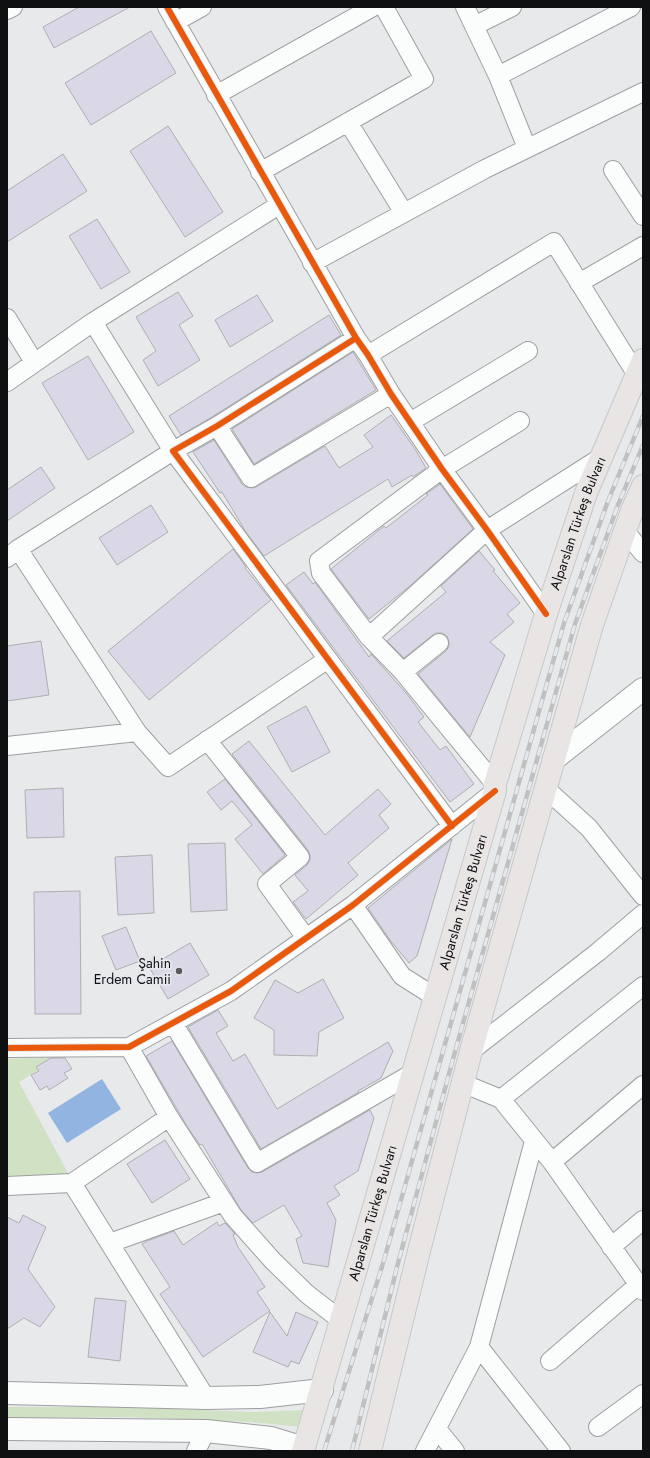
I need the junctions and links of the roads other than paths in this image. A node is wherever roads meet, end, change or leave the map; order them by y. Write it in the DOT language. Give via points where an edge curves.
graph roads {
  1 [pos="13,7"];
  2 [pos="202,7"];
  3 [pos="373,7"];
  4 [pos="384,7"];
  5 [pos="465,7"];
  6 [pos="512,7"];
  7 [pos="631,7"];
  8 [pos="7,10"];
  9 [pos="171,15"];
  10 [pos="474,26"];
  11 [pos="498,76"];
  12 [pos="643,92"];
  13 [pos="216,94"];
  14 [pos="348,122"];
  15 [pos="527,148"];
  16 [pos="613,170"];
  17 [pos="260,172"];
  18 [pos="279,205"];
  19 [pos="404,213"];
  20 [pos="643,216"];
  21 [pos="643,246"];
  22 [pos="312,263"];
  23 [pos="579,284"];
  24 [pos="7,318"];
  25 [pos="93,322"];
  26 [pos="356,338"];
  27 [pos="528,351"];
  28 [pos="368,355"];
  29 [pos="34,362"];
  30 [pos="640,368"];
  31 [pos="7,382"];
  32 [pos="391,394"];
  33 [pos="520,421"];
  34 [pos="410,422"];
  35 [pos="217,426"];
  36 [pos="173,451"];
  37 [pos="600,458"];
  38 [pos="442,469"];
  39 [pos="643,486"];
  40 [pos="487,530"];
  41 [pos="625,531"];
  42 [pos="643,553"];
  43 [pos="12,554"];
  44 [pos="546,614"];
  45 [pos="369,637"];
  46 [pos="439,643"];
  47 [pos="328,659"];
  48 [pos="403,672"];
  49 [pos="643,689"];
  50 [pos="136,732"];
  51 [pos="207,740"];
  52 [pos="7,746"];
  53 [pos="554,759"];
  54 [pos="495,787"];
  55 [pos="545,788"];
  56 [pos="452,826"];
  57 [pos="643,896"];
  58 [pos="353,905"];
  59 [pos="643,914"];
  60 [pos="306,938"];
  61 [pos="643,986"];
  62 [pos="435,997"];
  63 [pos="173,1023"];
  64 [pos="130,1047"];
  65 [pos="7,1048"];
  66 [pos="471,1051"];
  67 [pos="413,1072"];
  68 [pos="462,1083"];
  69 [pos="643,1085"];
  70 [pos="501,1099"];
  71 [pos="169,1117"];
  72 [pos="534,1140"];
  73 [pos="552,1162"];
  74 [pos="72,1183"];
  75 [pos="7,1186"];
  76 [pos="224,1202"];
  77 [pos="643,1220"];
  78 [pos="110,1243"];
  79 [pos="611,1247"];
  80 [pos="641,1288"];
  81 [pos="342,1321"];
  82 [pos="479,1348"];
  83 [pos="550,1361"];
  84 [pos="322,1390"];
  85 [pos="7,1392"];
  86 [pos="643,1394"];
  87 [pos="206,1398"];
  88 [pos="598,1426"];
  89 [pos="7,1429"];
  90 [pos="437,1429"];
  91 [pos="206,1431"];
  92 [pos="267,1444"];
  93 [pos="303,1450"];
  94 [pos="196,1451"];
  95 [pos="370,1451"];
  96 [pos="426,1451"];
  97 [pos="455,1451"];
  98 [pos="561,1451"];
  1 -- 8 [label="street"];
  2 -- 9 [label="street"];
  3 -- 13 [label="street"];
  4 -- 14 [label="street" via="424,79"];
  5 -- 10 [label="street"];
  6 -- 10 [label="street"];
  7 -- 11 [label="street"];
  9 -- 13 [label="street"];
  10 -- 11 [label="street"];
  11 -- 15 [label="street"];
  12 -- 15 [label="street"];
  13 -- 17 [label="street"];
  14 -- 17 [label="street"];
  14 -- 19 [label="street"];
  15 -- 19 [label="street"];
  16 -- 20 [label="street"];
  17 -- 18 [label="street"];
  18 -- 22 [label="street"];
  18 -- 25 [label="street"];
  19 -- 22 [label="street"];
  21 -- 23 [label="street"];
  22 -- 26 [label="street"];
  23 -- 28 [label="street" via="554,242"];
  23 -- 30 [label="street"];
  24 -- 29 [label="street"];
  25 -- 29 [label="street"];
  25 -- 36 [label="street"];
  26 -- 28 [label="street"];
  26 -- 35 [label="street"];
  27 -- 34 [label="street"];
  28 -- 32 [label="street"];
  29 -- 31 [label="street"];
  30 -- 37 [label="main road, Alparslan Türkeş Bulvarı"];
  32 -- 34 [label="street"];
  32 -- 35 [label="street" via="251,478"];
  33 -- 38 [label="street"];
  34 -- 38 [label="street"];
  35 -- 36 [label="street"];
  36 -- 43 [label="street"];
  36 -- 47 [label="street"];
  37 -- 40 [label="street"];
  37 -- 44 [label="main road, Alparslan Türkeş Bulvarı" via="586,492"];
  38 -- 40 [label="street"];
  38 -- 45 [label="street" via="319,561 321,573"];
  39 -- 41 [label="main road"];
  40 -- 44 [label="street"];
  40 -- 45 [label="street"];
  41 -- 42 [label="street"];
  41 -- 53 [label="main road" via="592,625"];
  43 -- 50 [label="street"];
  44 -- 54 [label="main road, Alparslan Türkeş Bulvarı"];
  45 -- 48 [label="street"];
  46 -- 48 [label="street"];
  47 -- 51 [label="street"];
  47 -- 56 [label="street"];
  48 -- 54 [label="street"];
  49 -- 53 [label="main road"];
  50 -- 51 [label="street" via="168,767"];
  50 -- 52 [label="street"];
  51 -- 60 [label="street" via="300,857 267,884"];
  53 -- 55 [label="main road"];
  54 -- 56 [label="street"];
  54 -- 62 [label="main road, Alparslan Türkeş Bulvarı"];
  55 -- 57 [label="street" via="590,828"];
  55 -- 66 [label="main road"];
  56 -- 58 [label="street"];
  58 -- 60 [label="street"];
  58 -- 62 [label="street" via="402,976"];
  59 -- 66 [label="street"];
  60 -- 63 [label="street" via="231,991"];
  61 -- 70 [label="street"];
  62 -- 67 [label="main road, Alparslan Türkeş Bulvarı"];
  63 -- 64 [label="street"];
  63 -- 67 [label="street" via="257,1163"];
  64 -- 65 [label="street"];
  64 -- 71 [label="street"];
  66 -- 68 [label="main road"];
  67 -- 81 [label="main road, Alparslan Türkeş Bulvarı"];
  68 -- 70 [label="street"];
  68 -- 95 [label="main road"];
  69 -- 73 [label="street"];
  70 -- 72 [label="street"];
  71 -- 74 [label="street"];
  71 -- 76 [label="street"];
  72 -- 73 [label="street"];
  72 -- 82 [label="street"];
  73 -- 79 [label="street"];
  74 -- 75 [label="street"];
  74 -- 78 [label="street"];
  76 -- 78 [label="street"];
  76 -- 81 [label="street" via="233,1216 273,1261"];
  77 -- 79 [label="street"];
  78 -- 87 [label="street"];
  79 -- 80 [label="street"];
  80 -- 83 [label="street"];
  81 -- 84 [label="main road, Alparslan Türkeş Bulvarı"];
  82 -- 90 [label="street"];
  82 -- 98 [label="street"];
  84 -- 87 [label="main road"];
  84 -- 93 [label="main road, Alparslan Türkeş Bulvarı"];
  85 -- 87 [label="main road"];
  86 -- 88 [label="street"];
  89 -- 91 [label="main road"];
  90 -- 96 [label="street"];
  90 -- 97 [label="street"];
  91 -- 92 [label="main road"];
  91 -- 94 [label="street"];
  92 -- 93 [label="main road"];
}
